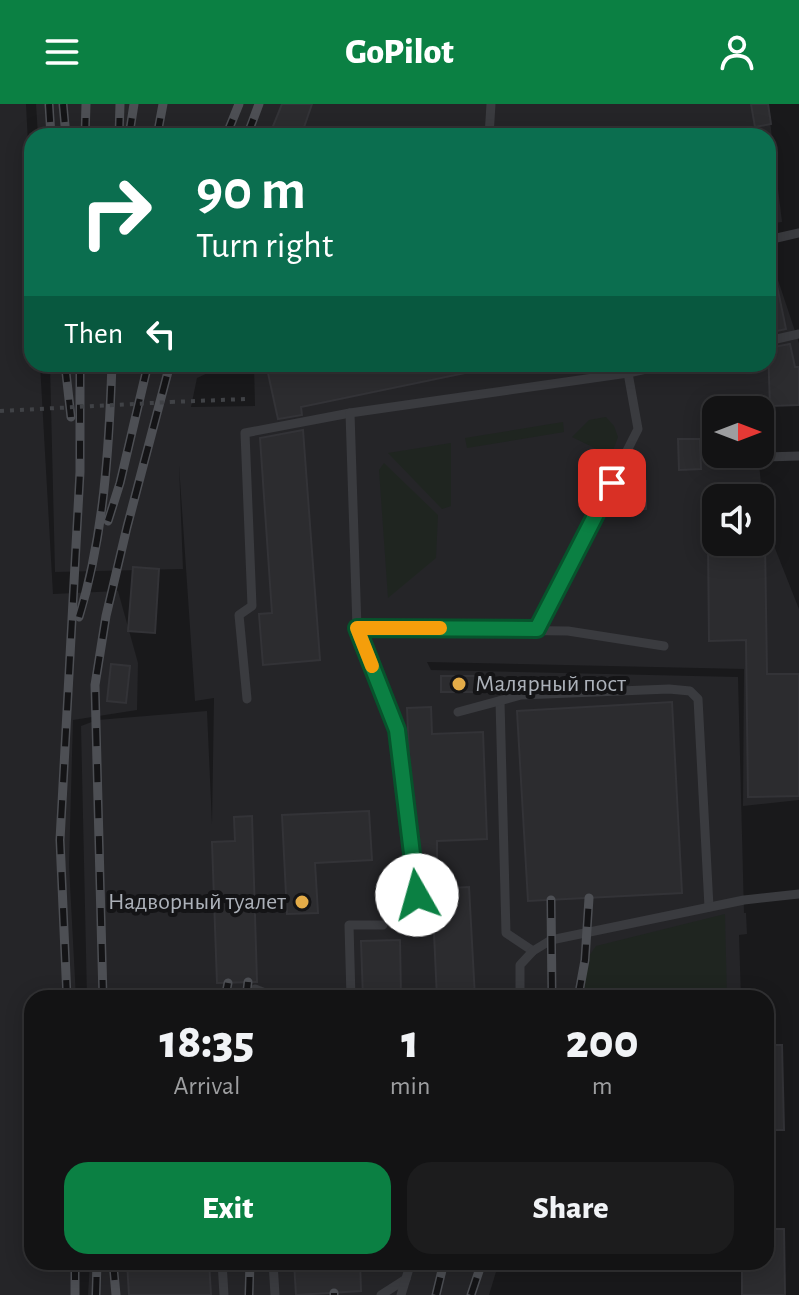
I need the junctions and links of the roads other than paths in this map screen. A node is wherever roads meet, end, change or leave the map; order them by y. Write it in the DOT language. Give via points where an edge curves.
graph roads {
  1 [pos="491,104"];
  2 [pos="490,128"];
  3 [pos="799,233"];
  4 [pos="776,238"];
  5 [pos="799,334"];
  6 [pos="776,339"];
  7 [pos="633,372"];
  8 [pos="628,373"];
  9 [pos="350,413"];
  10 [pos="799,456"];
  11 [pos="774,457"];
  12 [pos="357,628"];
  13 [pos="537,629"];
  14 [pos="664,646"];
  15 [pos="247,699"];
  16 [pos="500,701"];
  17 [pos="458,712"];
  18 [pos="799,894"];
  19 [pos="417,895"];
  20 [pos="709,907"];
  21 [pos="383,925"];
  22 [pos="533,951"];
  23 [pos="351,990"];
  24 [pos="520,990"];
  25 [pos="222,1270"];
  26 [pos="273,1270"];
  27 [pos="409,1270"];
  28 [pos="406,1279"];
  29 [pos="224,1295"];
  30 [pos="275,1295"];
  31 [pos="381,1295"];
  32 [pos="401,1295"];
  1 -- 2 [label="lane"];
  3 -- 4 [label="lane"];
  5 -- 6 [label="lane"];
  7 -- 8 [label="lane"];
  8 -- 9 [label="lane"];
  8 -- 13 [label="lane" via="638,429"];
  9 -- 12 [label="lane"];
  9 -- 15 [label="lane" via="245,433 252,606 239,615"];
  10 -- 11 [label="lane"];
  12 -- 13 [label="lane"];
  12 -- 19 [label="lane" via="397,730"];
  13 -- 14 [label="lane"];
  16 -- 17 [label="lane"];
  16 -- 20 [label="lane" via="521,695 690,691 698,699"];
  16 -- 22 [label="lane" via="506,933"];
  18 -- 20 [label="lane"];
  20 -- 22 [label="lane" via="551,940"];
  21 -- 23 [label="lane" via="349,925"];
  22 -- 24 [label="lane" via="520,965"];
  25 -- 29 [label="lane"];
  26 -- 30 [label="lane"];
  27 -- 28 [label="lane"];
  28 -- 31 [label="lane"];
  28 -- 32 [label="lane"];
}
